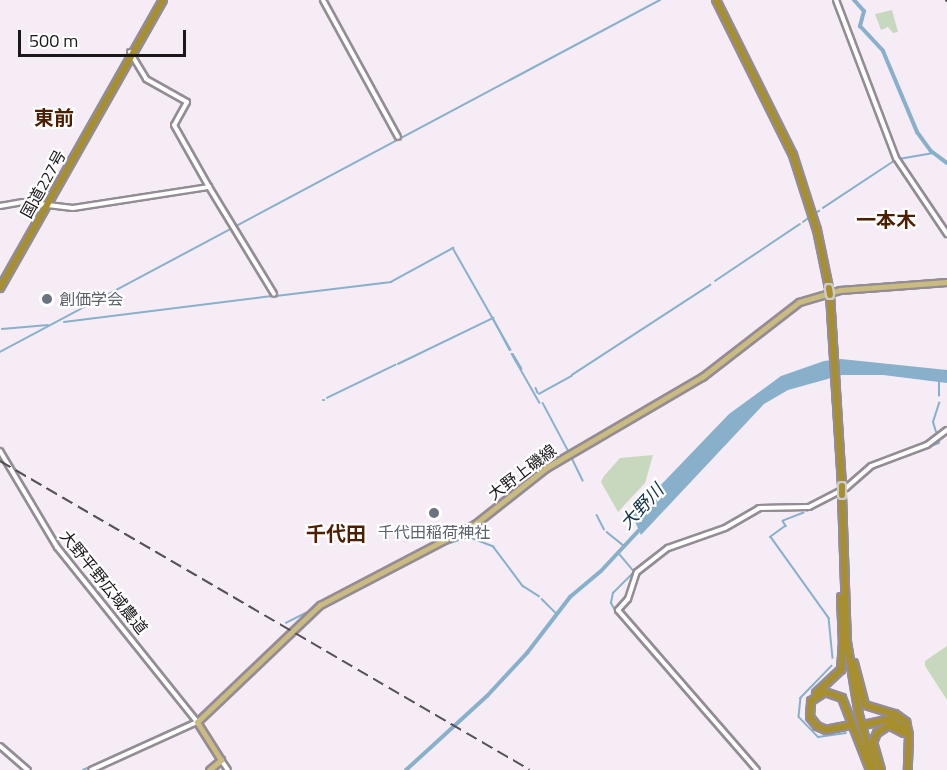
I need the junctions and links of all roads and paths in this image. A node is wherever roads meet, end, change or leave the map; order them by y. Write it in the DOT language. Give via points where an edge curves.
graph roads {
  1 [pos="161,0"];
  2 [pos="323,0"];
  3 [pos="836,0"];
  4 [pos="718,5"];
  5 [pos="131,53"];
  6 [pos="398,137"];
  7 [pos="209,187"];
  8 [pos="44,205"];
  9 [pos="0,206"];
  10 [pos="947,234"];
  11 [pos="0,282"];
  12 [pos="947,282"];
  13 [pos="0,288"];
  14 [pos="274,294"];
  15 [pos="947,430"];
  16 [pos="0,451"];
  17 [pos="843,519"];
  18 [pos="845,603"];
  19 [pos="843,642"];
  20 [pos="197,722"];
  21 [pos="908,728"];
  22 [pos="907,739"];
  23 [pos="0,746"];
  24 [pos="221,760"];
  25 [pos="28,770"];
  26 [pos="91,770"];
  27 [pos="209,770"];
  28 [pos="228,770"];
  29 [pos="757,770"];
  30 [pos="872,770"];
  31 [pos="881,770"];
  32 [pos="907,770"];
  1 -- 5 [label="highway, 国道227号"];
  2 -- 6 [label="street"];
  3 -- 10 [label="street" via="896,159"];
  4 -- 17 [label="highway, bridge" via="785,137 812,214 830,291 836,339"];
  5 -- 7 [label="street" via="146,78 187,102 174,125"];
  5 -- 8 [label="highway, 国道227号"];
  7 -- 8 [label="street" via="78,208"];
  7 -- 14 [label="street"];
  8 -- 9 [label="street" via="23,202"];
  8 -- 11 [label="highway, 国道227号"];
  8 -- 13 [label="highway, 国道227号"];
  12 -- 20 [label="main road, 大野上磯線" via="840,290 799,302 696,380 546,468 476,524 320,605"];
  15 -- 29 [label="street" via="927,445 871,466 846,488 809,507 759,508 724,528 668,548 637,572 628,599 618,610"];
  16 -- 20 [label="street, 大野平野広域農道" via="57,547"];
  17 -- 18 [label="highway"];
  17 -- 19 [label="highway"];
  18 -- 21 [label="highway" via="862,702 870,709 899,716"];
  18 -- 30 [label="highway" via="853,688"];
  19 -- 30 [label="highway" via="855,716"];
  19 -- 30 [label="highway" via="841,670 812,696 806,712 810,724 819,730 851,727 826,730 817,726 810,717 811,701 825,692 842,698"];
  20 -- 24 [label="main road"];
  20 -- 26 [label="street"];
  21 -- 22 [label="highway" via="892,717 864,723 896,721 905,728"];
  21 -- 32 [label="highway"];
  22 -- 31 [label="highway" via="893,726 877,733 873,742"];
  22 -- 32 [label="highway"];
  23 -- 25 [label="street"];
  24 -- 27 [label="main road"];
  24 -- 28 [label="street"];
}
